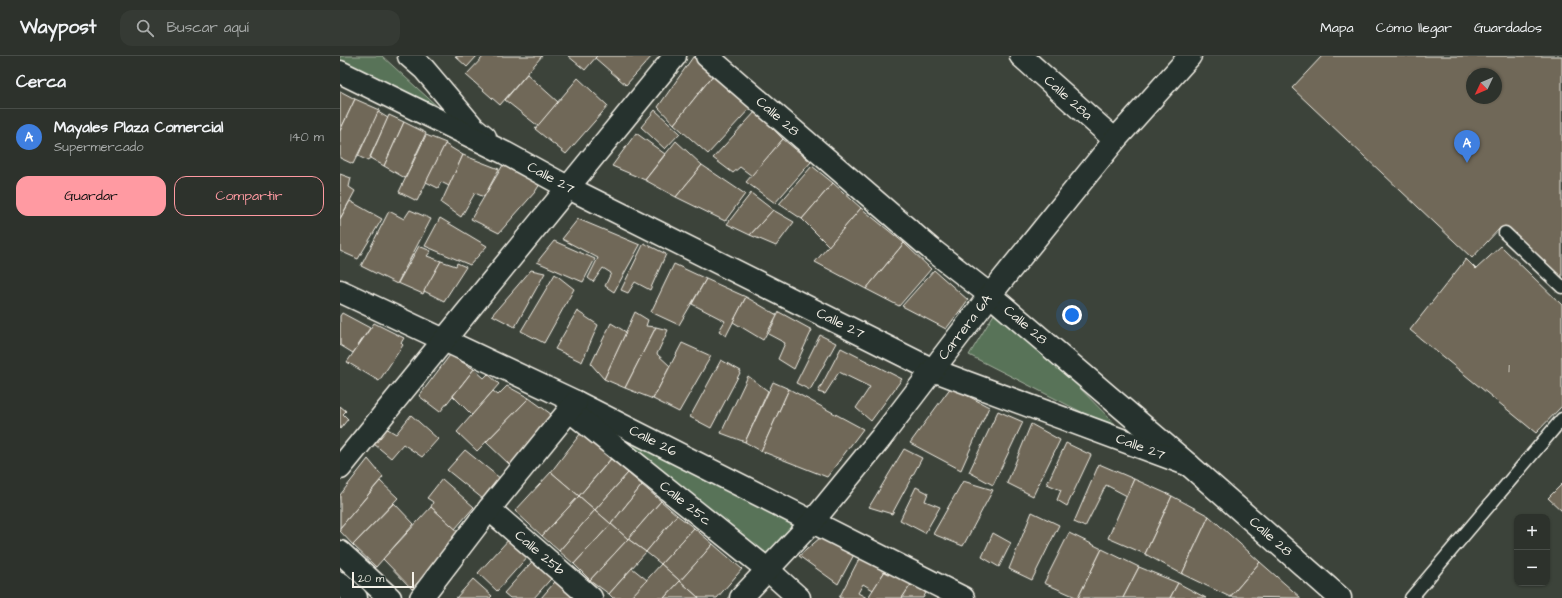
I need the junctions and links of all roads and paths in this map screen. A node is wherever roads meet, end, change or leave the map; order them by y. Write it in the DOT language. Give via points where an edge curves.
graph roads {
  1 [pos="409,56"];
  2 [pos="676,56"];
  3 [pos="707,56"];
  4 [pos="1021,56"];
  5 [pos="1190,56"];
  6 [pos="340,72"];
  7 [pos="1115,140"];
  8 [pos="505,153"];
  9 [pos="569,188"];
  10 [pos="1504,233"];
  11 [pos="1562,287"];
  12 [pos="340,290"];
  13 [pos="990,296"];
  14 [pos="445,341"];
  15 [pos="933,370"];
  16 [pos="573,406"];
  17 [pos="1562,419"];
  18 [pos="1189,465"];
  19 [pos="340,468"];
  20 [pos="489,509"];
  21 [pos="813,521"];
  22 [pos="340,552"];
  23 [pos="768,570"];
  24 [pos="340,582"];
  25 [pos="356,598"];
  26 [pos="390,598"];
  27 [pos="421,598"];
  28 [pos="591,598"];
  29 [pos="741,598"];
  30 [pos="799,598"];
  31 [pos="963,598"];
  32 [pos="1340,598"];
  33 [pos="1412,598"];
  1 -- 8 [label="street, Calle 27" via="424,69 473,127"];
  2 -- 9 [label="street"];
  3 -- 13 [label="street, Calle 28" via="931,249"];
  4 -- 7 [label="street, Calle 28a"];
  5 -- 7 [label="street, Carrera 6A"];
  6 -- 8 [label="street, Calle 27"];
  7 -- 13 [label="street, Carrera 6A"];
  8 -- 9 [label="street, Calle 27"];
  9 -- 14 [label="street"];
  9 -- 15 [label="street, Calle 27"];
  10 -- 11 [label="lane"];
  12 -- 14 [label="street, Calle 26"];
  13 -- 15 [label="street, Carrera 6A"];
  13 -- 18 [label="street, Calle 28"];
  14 -- 16 [label="street, Calle 26"];
  14 -- 19 [label="street"];
  15 -- 18 [label="street, Calle 27"];
  15 -- 21 [label="street, Carrera 6A"];
  16 -- 20 [label="street"];
  16 -- 21 [label="street, Calle 26"];
  16 -- 23 [label="street, Calle 25c"];
  17 -- 33 [label="lane"];
  18 -- 32 [label="street, Calle 28"];
  20 -- 27 [label="street"];
  20 -- 28 [label="street, Calle 25b"];
  21 -- 23 [label="street, Carrera 6A"];
  21 -- 31 [label="street, Calle 26"];
  22 -- 26 [label="street"];
  23 -- 29 [label="street, Carrera 6A"];
  23 -- 30 [label="street, Calle 25c"];
  24 -- 25 [label="street"];
}
